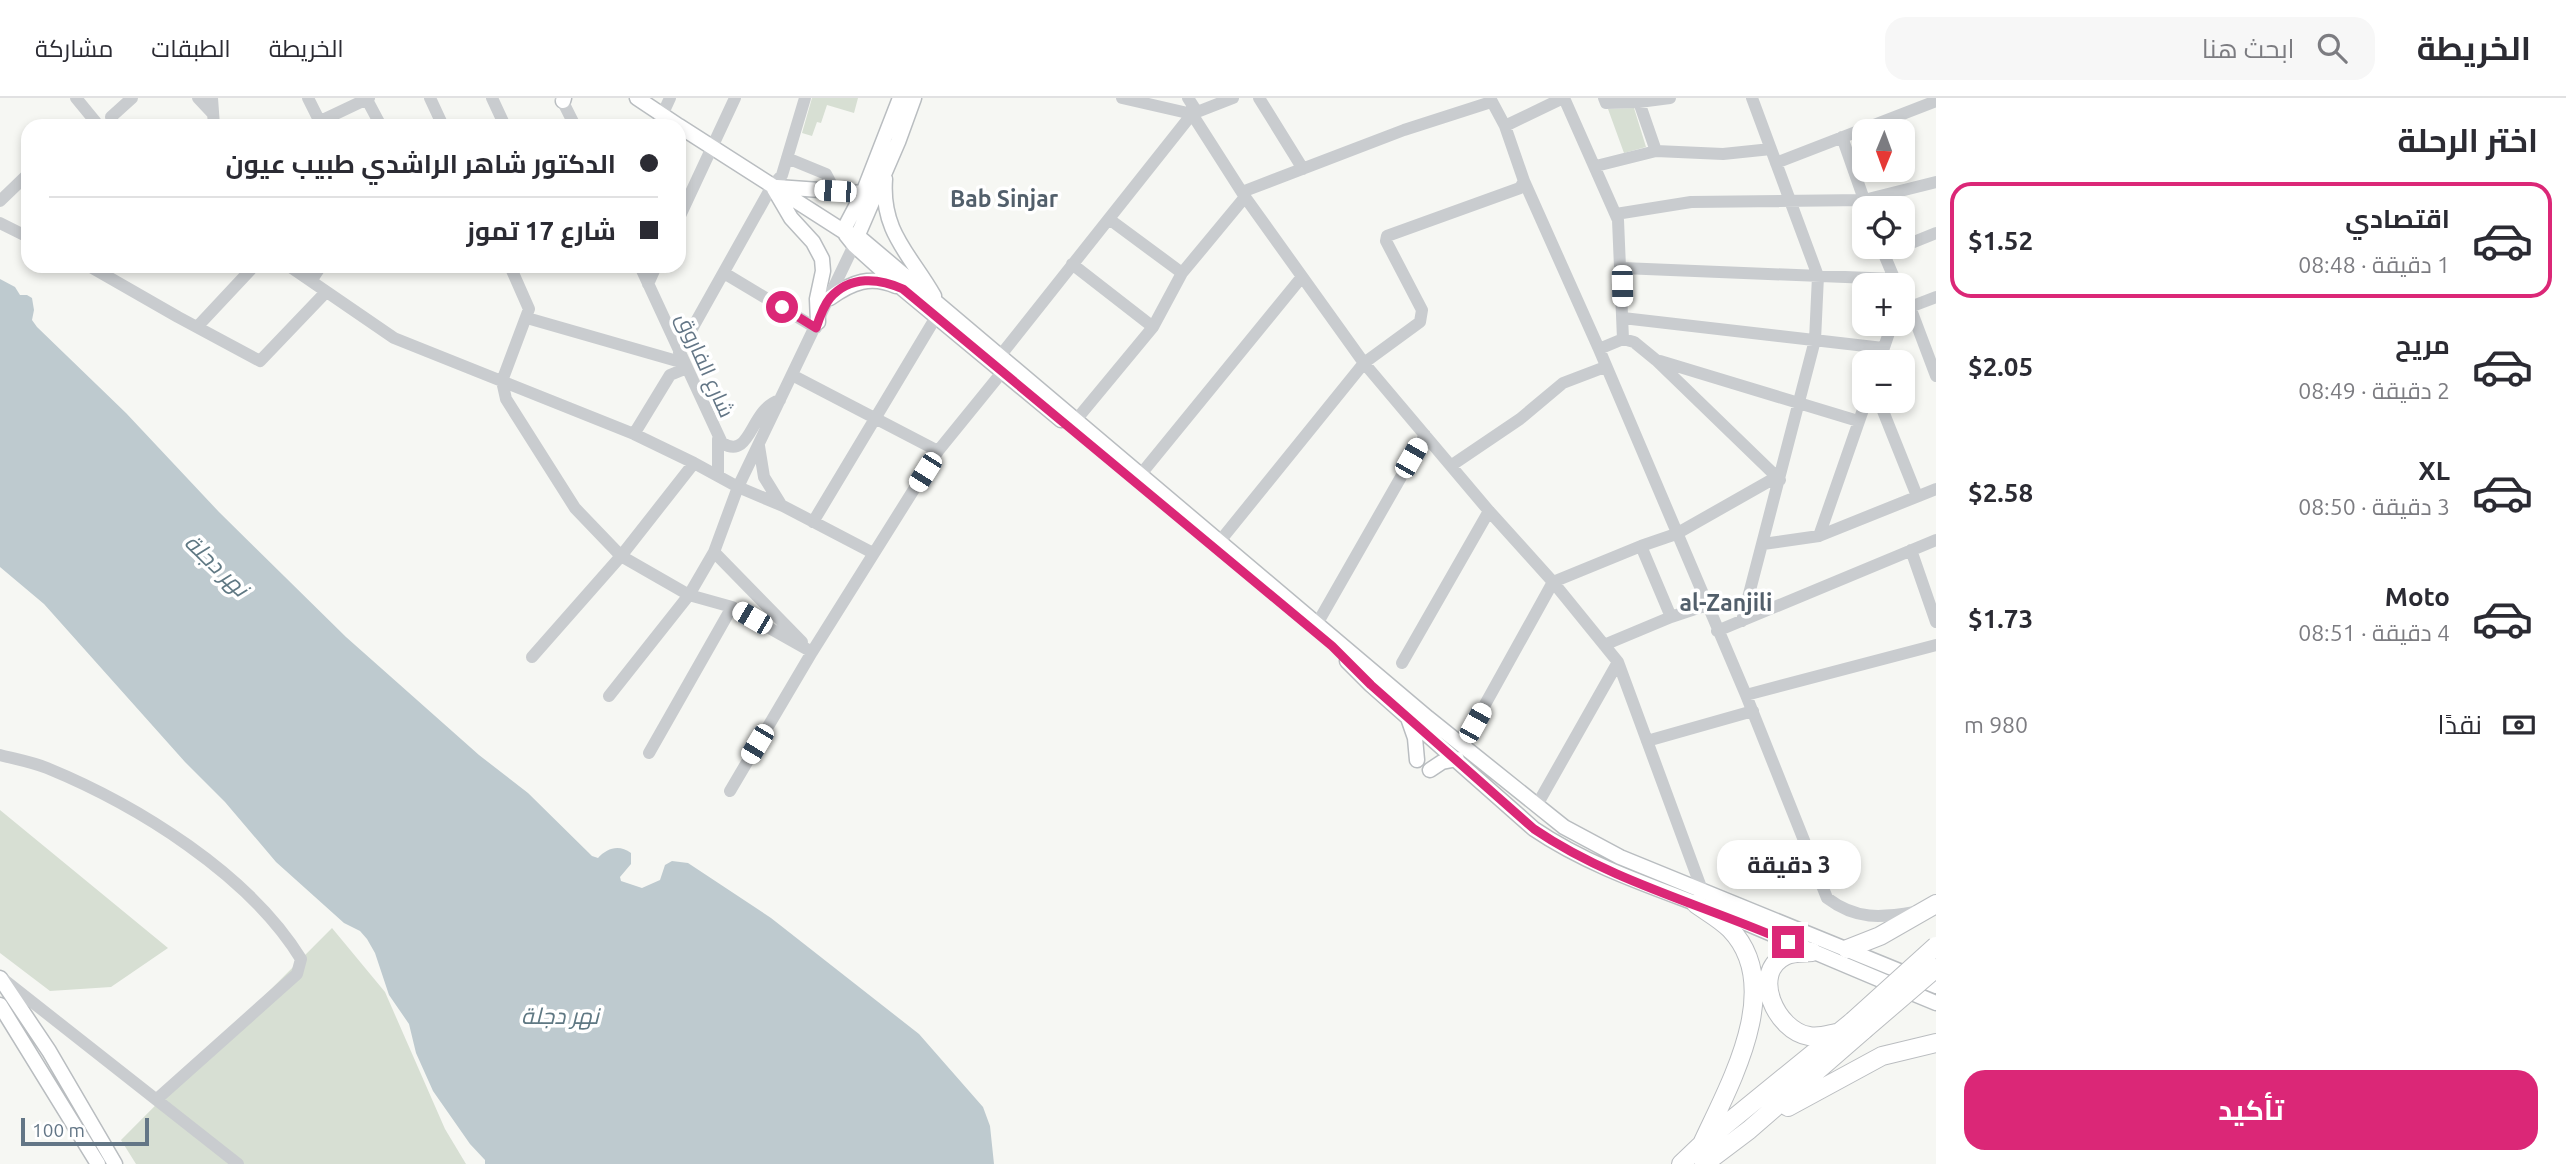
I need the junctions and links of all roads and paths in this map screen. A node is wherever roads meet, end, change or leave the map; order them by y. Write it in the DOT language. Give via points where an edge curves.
graph roads {
  1 [pos="76,98"];
  2 [pos="132,98"];
  3 [pos="198,98"];
  4 [pos="212,98"];
  5 [pos="308,98"];
  6 [pos="367,98"];
  7 [pos="430,98"];
  8 [pos="492,98"];
  9 [pos="637,98"];
  10 [pos="670,98"];
  11 [pos="735,98"];
  12 [pos="805,98"];
  13 [pos="900,98"];
  14 [pos="914,98"];
  15 [pos="1122,98"];
  16 [pos="1188,98"];
  17 [pos="1233,98"];
  18 [pos="1259,98"];
  19 [pos="1564,98"];
  20 [pos="1604,98"];
  21 [pos="1670,98"];
  22 [pos="1752,98"];
  23 [pos="563,99"];
  24 [pos="1490,100"];
  25 [pos="1936,101"];
  26 [pos="1639,102"];
  27 [pos="1194,113"];
  28 [pos="89,116"];
  29 [pos="111,117"];
  30 [pos="86,119"];
  31 [pos="92,119"];
  32 [pos="213,119"];
  33 [pos="214,119"];
  34 [pos="315,119"];
  35 [pos="327,119"];
  36 [pos="378,119"];
  37 [pos="440,119"];
  38 [pos="502,119"];
  39 [pos="572,119"];
  40 [pos="658,119"];
  41 [pos="661,119"];
  42 [pos="1505,126"];
  43 [pos="686,131"];
  44 [pos="1842,137"];
  45 [pos="712,148"];
  46 [pos="1771,149"];
  47 [pos="1656,152"];
  48 [pos="787,158"];
  49 [pos="1776,163"];
  50 [pos="1595,166"];
  51 [pos="885,169"];
  52 [pos="1303,169"];
  53 [pos="21,181"];
  54 [pos="1524,181"];
  55 [pos="1936,182"];
  56 [pos="772,186"];
  57 [pos="835,191"];
  58 [pos="863,193"];
  59 [pos="1243,195"];
  60 [pos="1862,196"];
  61 [pos="1891,196"];
  62 [pos="1789,200"];
  63 [pos="0,201"];
  64 [pos="686,203"];
  65 [pos="1852,203"];
  66 [pos="1616,214"];
  67 [pos="1109,219"];
  68 [pos="0,223"];
  69 [pos="843,231"];
  70 [pos="1936,233"];
  71 [pos="21,234"];
  72 [pos="1915,240"];
  73 [pos="856,241"];
  74 [pos="1072,264"];
  75 [pos="1622,268"];
  76 [pos="101,273"];
  77 [pos="247,273"];
  78 [pos="299,273"];
  79 [pos="316,273"];
  80 [pos="513,273"];
  81 [pos="643,273"];
  82 [pos="653,273"];
  83 [pos="724,273"];
  84 [pos="1182,274"];
  85 [pos="1818,276"];
  86 [pos="1301,278"];
  87 [pos="1852,279"];
  88 [pos="310,281"];
  89 [pos="648,284"];
  90 [pos="903,289"];
  91 [pos="326,292"];
  92 [pos="1936,297"];
  93 [pos="830,298"];
  94 [pos="1915,301"];
  95 [pos="938,311"];
  96 [pos="527,318"];
  97 [pos="1623,318"];
  98 [pos="1915,322"];
  99 [pos="817,325"];
  100 [pos="197,327"];
  101 [pos="1153,327"];
  102 [pos="1888,336"];
  103 [pos="1623,339"];
  104 [pos="1815,340"];
  105 [pos="1883,348"];
  106 [pos="1599,349"];
  107 [pos="1000,356"];
  108 [pos="1656,360"];
  109 [pos="683,361"];
  110 [pos="1933,361"];
  111 [pos="1364,362"];
  112 [pos="1605,367"];
  113 [pos="1003,372"];
  114 [pos="792,375"];
  115 [pos="1936,376"];
  116 [pos="502,381"];
  117 [pos="780,400"];
  118 [pos="1800,404"];
  119 [pos="1861,413"];
  120 [pos="1884,413"];
  121 [pos="876,419"];
  122 [pos="1076,420"];
  123 [pos="1858,421"];
  124 [pos="634,435"];
  125 [pos="1425,435"];
  126 [pos="719,439"];
  127 [pos="760,442"];
  128 [pos="938,451"];
  129 [pos="694,463"];
  130 [pos="1452,465"];
  131 [pos="1141,474"];
  132 [pos="718,475"];
  133 [pos="1780,480"];
  134 [pos="738,487"];
  135 [pos="1936,489"];
  136 [pos="1917,496"];
  137 [pos="782,506"];
  138 [pos="1489,511"];
  139 [pos="813,522"];
  140 [pos="1676,534"];
  141 [pos="1819,536"];
  142 [pos="1936,540"];
  143 [pos="1220,541"];
  144 [pos="1763,544"];
  145 [pos="1641,546"];
  146 [pos="1911,550"];
  147 [pos="714,552"];
  148 [pos="873,553"];
  149 [pos="621,556"];
  150 [pos="1553,582"];
  151 [pos="689,595"];
  152 [pos="1933,602"];
  153 [pos="1707,606"];
  154 [pos="732,607"];
  155 [pos="1671,617"];
  156 [pos="1742,621"];
  157 [pos="1936,622"];
  158 [pos="1317,624"];
  159 [pos="1717,631"];
  160 [pos="1604,645"];
  161 [pos="1936,645"];
  162 [pos="812,652"];
  163 [pos="532,657"];
  164 [pos="1402,663"];
  165 [pos="1618,663"];
  166 [pos="1746,695"];
  167 [pos="610,696"];
  168 [pos="1753,711"];
  169 [pos="1407,717"];
  170 [pos="1647,741"];
  171 [pos="649,753"];
  172 [pos="1459,753"];
  173 [pos="0,755"];
  174 [pos="1417,760"];
  175 [pos="1430,770"];
  176 [pos="730,791"];
  177 [pos="1537,805"];
  178 [pos="1620,857"];
  179 [pos="1614,872"];
  180 [pos="1699,897"];
  181 [pos="1931,907"];
  182 [pos="1936,946"];
  183 [pos="1847,949"];
  184 [pos="1812,952"];
  185 [pos="1936,968"];
  186 [pos="0,977"];
  187 [pos="1936,986"];
  188 [pos="1936,1003"];
  189 [pos="0,1004"];
  190 [pos="1852,1027"];
  191 [pos="1936,1043"];
  192 [pos="157,1099"];
  193 [pos="80,1104"];
  194 [pos="66,1111"];
  195 [pos="1749,1130"];
  196 [pos="1710,1157"];
  197 [pos="98,1164"];
  198 [pos="115,1164"];
  199 [pos="238,1164"];
  200 [pos="1681,1164"];
  1 -- 28 [label="street"];
  2 -- 29 [label="street"];
  3 -- 32 [label="street"];
  4 -- 33 [label="street"];
  5 -- 34 [label="street"];
  6 -- 35 [label="street"];
  6 -- 36 [label="street"];
  7 -- 37 [label="street"];
  8 -- 38 [label="street"];
  9 -- 40 [label="main road"];
  10 -- 41 [label="street"];
  11 -- 45 [label="street"];
  12 -- 48 [label="street"];
  13 -- 58 [label="main road"];
  14 -- 51 [label="main road"];
  15 -- 27 [label="street"];
  16 -- 27 [label="street"];
  17 -- 27 [label="street"];
  18 -- 52 [label="street"];
  19 -- 42 [label="street"];
  19 -- 50 [label="street"];
  20 -- 26 [label="street" via="1606,103"];
  21 -- 26 [label="street"];
  22 -- 46 [label="street"];
  23 -- 39 [label="street"];
  24 -- 42 [label="street"];
  24 -- 52 [label="street"];
  25 -- 44 [label="street"];
  26 -- 47 [label="street"];
  27 -- 59 [label="street"];
  27 -- 67 [label="street"];
  28 -- 30 [label="street"];
  28 -- 31 [label="street"];
  42 -- 54 [label="street"];
  43 -- 45 [label="main road"];
  44 -- 49 [label="street"];
  44 -- 60 [label="street"];
  45 -- 56 [label="main road"];
  45 -- 64 [label="street"];
  46 -- 47 [label="street"];
  46 -- 49 [label="street"];
  47 -- 50 [label="street"];
  48 -- 56 [label="street" via="782,175"];
  48 -- 57 [label="street" via="827,174"];
  49 -- 62 [label="street"];
  50 -- 66 [label="street"];
  51 -- 73 [label="main road"];
  51 -- 95 [label="main road" via="884,195 893,232"];
  52 -- 59 [label="street"];
  53 -- 63 [label="street"];
  54 -- 106 [label="street"];
  54 -- 111 [label="street" via="1520,187 1387,236 1422,318"];
  55 -- 61 [label="street"];
  56 -- 57 [label="main road"];
  56 -- 69 [label="main road"];
  56 -- 83 [label="street"];
  56 -- 99 [label="main road" via="821,255"];
  57 -- 58 [label="main road"];
  58 -- 69 [label="main road"];
  59 -- 84 [label="street"];
  59 -- 86 [label="street"];
  62 -- 65 [label="street"];
  62 -- 66 [label="street" via="1691,202"];
  62 -- 85 [label="street"];
  66 -- 75 [label="street"];
  67 -- 74 [label="street"];
  67 -- 84 [label="street"];
  68 -- 71 [label="street"];
  69 -- 73 [label="main road"];
  70 -- 72 [label="street"];
  73 -- 90 [label="main road"];
  73 -- 93 [label="street"];
  73 -- 95 [label="main road"];
  74 -- 101 [label="street"];
  74 -- 107 [label="street"];
  75 -- 85 [label="street"];
  75 -- 97 [label="street"];
  76 -- 100 [label="street"];
  77 -- 100 [label="street"];
  78 -- 88 [label="street"];
  79 -- 88 [label="street"];
  80 -- 96 [label="street" via="529,309"];
  81 -- 89 [label="street, شارع الفاروق"];
  82 -- 89 [label="street"];
  83 -- 99 [label="street"];
  83 -- 109 [label="street"];
  84 -- 101 [label="street"];
  85 -- 87 [label="street"];
  85 -- 104 [label="street"];
  86 -- 111 [label="street"];
  86 -- 131 [label="street"];
  88 -- 91 [label="street"];
  89 -- 109 [label="street, شارع الفاروق"];
  90 -- 93 [label="main road" via="865,280"];
  90 -- 95 [label="main road"];
  91 -- 100 [label="street" via="260,361"];
  91 -- 116 [label="street" via="394,338"];
  92 -- 94 [label="street"];
  93 -- 99 [label="street"];
  95 -- 107 [label="main road"];
  95 -- 113 [label="main road"];
  95 -- 121 [label="street"];
  96 -- 109 [label="street"];
  96 -- 116 [label="street"];
  97 -- 103 [label="street"];
  97 -- 104 [label="street"];
  98 -- 110 [label="street"];
  99 -- 114 [label="street"];
  101 -- 122 [label="street"];
  102 -- 105 [label="street"];
  103 -- 106 [label="street"];
  103 -- 108 [label="street"];
  104 -- 105 [label="street"];
  104 -- 118 [label="street"];
  106 -- 112 [label="street"];
  107 -- 122 [label="main road"];
  108 -- 118 [label="street"];
  108 -- 133 [label="street"];
  109 -- 124 [label="street"];
  109 -- 126 [label="street, شارع الفاروق"];
  110 -- 115 [label="street"];
  111 -- 125 [label="street"];
  111 -- 143 [label="street"];
  112 -- 130 [label="street" via="1563,383"];
  112 -- 140 [label="street"];
  113 -- 128 [label="street"];
  113 -- 169 [label="main road" via="1332,646"];
  114 -- 117 [label="street"];
  114 -- 121 [label="street"];
  116 -- 124 [label="street"];
  116 -- 149 [label="street" via="506,399 576,508"];
  117 -- 126 [label="street, شارع الفاروق" via="762,410 742,445 731,447"];
  117 -- 127 [label="street"];
  118 -- 123 [label="street"];
  118 -- 133 [label="street"];
  119 -- 123 [label="street"];
  120 -- 136 [label="street"];
  121 -- 128 [label="street"];
  121 -- 139 [label="street"];
  122 -- 131 [label="main road"];
  123 -- 141 [label="street"];
  124 -- 129 [label="street"];
  125 -- 130 [label="street"];
  125 -- 158 [label="street"];
  126 -- 132 [label="street"];
  127 -- 134 [label="street"];
  127 -- 137 [label="street" via="764,477"];
  128 -- 148 [label="street"];
  129 -- 132 [label="street"];
  129 -- 149 [label="street"];
  130 -- 138 [label="street"];
  131 -- 143 [label="main road"];
  132 -- 134 [label="street"];
  133 -- 140 [label="street" via="1773,479"];
  133 -- 144 [label="street"];
  134 -- 137 [label="street"];
  134 -- 147 [label="street"];
  135 -- 136 [label="street"];
  136 -- 141 [label="street"];
  137 -- 139 [label="street"];
  138 -- 150 [label="street"];
  138 -- 164 [label="street"];
  139 -- 148 [label="street"];
  140 -- 145 [label="street"];
  140 -- 153 [label="street"];
  141 -- 144 [label="street"];
  142 -- 146 [label="street"];
  143 -- 158 [label="main road"];
  144 -- 156 [label="street"];
  145 -- 150 [label="street"];
  145 -- 155 [label="street"];
  146 -- 152 [label="street"];
  146 -- 156 [label="street"];
  147 -- 151 [label="street"];
  147 -- 162 [label="street"];
  148 -- 162 [label="street"];
  149 -- 151 [label="street"];
  149 -- 163 [label="street"];
  150 -- 160 [label="street"];
  150 -- 172 [label="street"];
  151 -- 154 [label="street"];
  151 -- 167 [label="street"];
  152 -- 157 [label="street"];
  153 -- 155 [label="street"];
  153 -- 159 [label="street"];
  154 -- 162 [label="street"];
  154 -- 171 [label="street"];
  155 -- 160 [label="street"];
  156 -- 159 [label="street"];
  158 -- 172 [label="main road"];
  159 -- 166 [label="street"];
  160 -- 165 [label="street"];
  161 -- 166 [label="street"];
  162 -- 176 [label="street"];
  165 -- 170 [label="street"];
  165 -- 177 [label="street"];
  166 -- 168 [label="street"];
  168 -- 170 [label="street"];
  168 -- 181 [label="street" via="1827,898 1843,910 1882,918"];
  169 -- 172 [label="main road"];
  169 -- 174 [label="main road"];
  170 -- 180 [label="street"];
  172 -- 175 [label="main road"];
  172 -- 177 [label="main road"];
  172 -- 179 [label="main road" via="1534,829"];
  173 -- 192 [label="street" via="45,767 131,808 188,844 248,896 287,936 301,959 297,974"];
  177 -- 178 [label="main road" via="1564,827"];
  178 -- 179 [label="main road"];
  178 -- 180 [label="main road"];
  179 -- 180 [label="main road"];
  180 -- 183 [label="main road"];
  180 -- 184 [label="main road"];
  180 -- 196 [label="highway" via="1732,931 1749,962 1754,1008"];
  181 -- 183 [label="highway"];
  182 -- 190 [label="highway, bridge"];
  183 -- 187 [label="main road"];
  184 -- 188 [label="main road"];
  184 -- 190 [label="highway" via="1784,956 1776,963 1770,976 1773,1006 1784,1022 1807,1036 1821,1037"];
  185 -- 190 [label="highway, bridge"];
  186 -- 192 [label="street"];
  186 -- 193 [label="main road"];
  189 -- 194 [label="main road"];
  190 -- 195 [label="highway"];
  190 -- 196 [label="highway"];
  191 -- 195 [label="highway" via="1882,1056"];
  192 -- 199 [label="street"];
  193 -- 194 [label="main road"];
  193 -- 198 [label="main road"];
  194 -- 197 [label="main road"];
  195 -- 196 [label="highway"];
  196 -- 200 [label="highway"];
}
